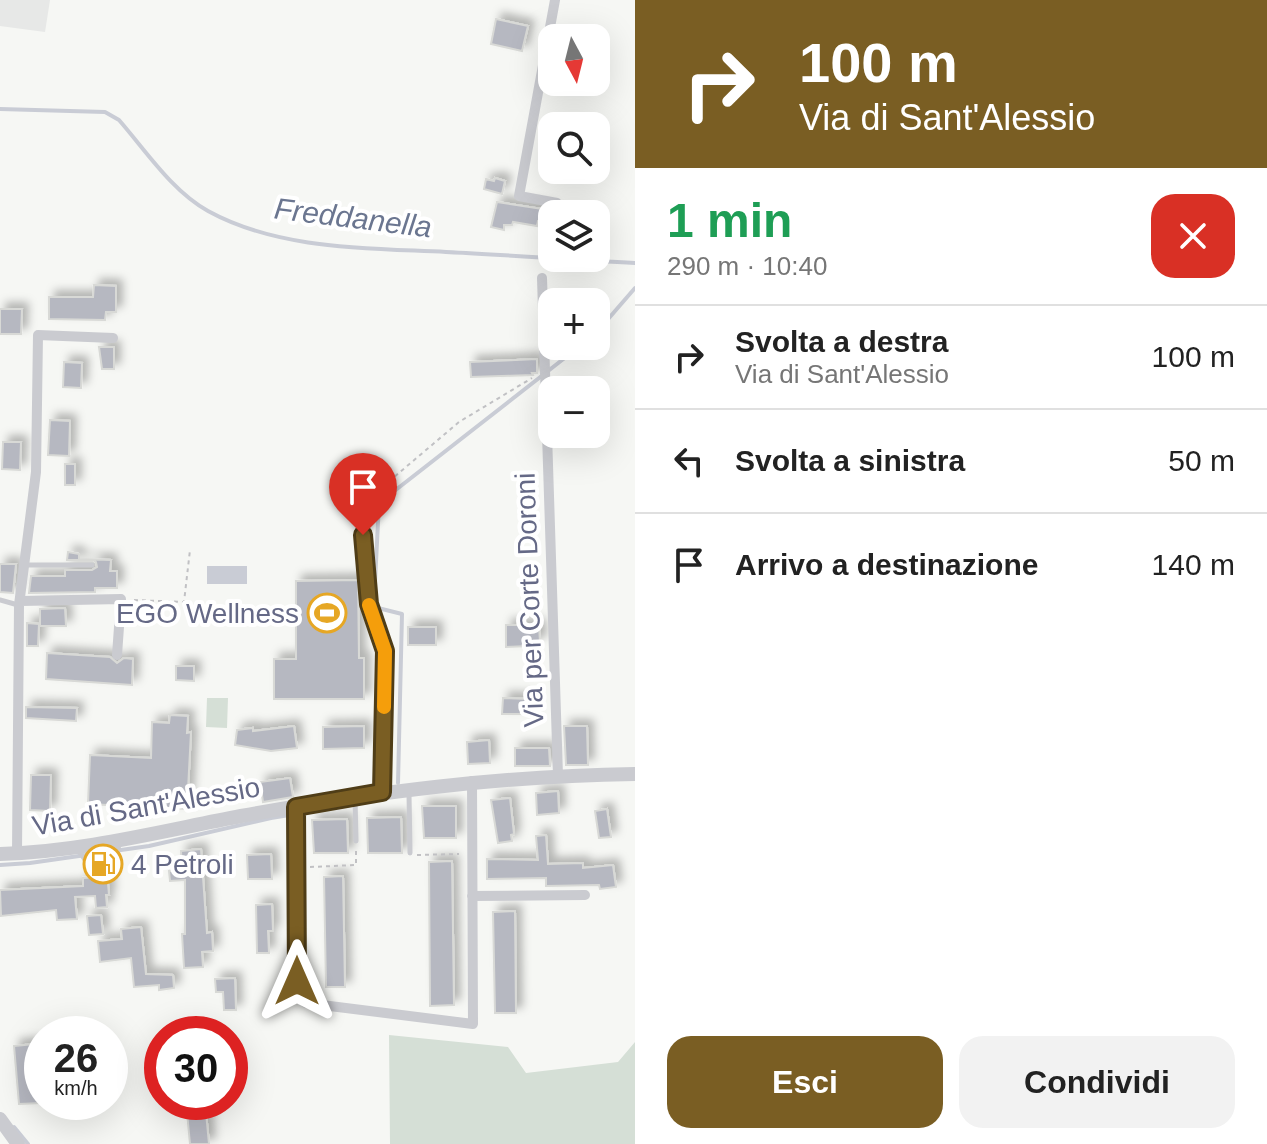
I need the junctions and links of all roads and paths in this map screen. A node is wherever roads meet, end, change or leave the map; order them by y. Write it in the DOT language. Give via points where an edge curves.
graph roads {
  1 [pos="555,0"];
  2 [pos="541,200"];
  3 [pos="542,278"];
  4 [pos="113,338"];
  5 [pos="545,376"];
  6 [pos="538,380"];
  7 [pos="547,448"];
  8 [pos="363,535"];
  9 [pos="190,550"];
  10 [pos="24,565"];
  11 [pos="92,565"];
  12 [pos="121,599"];
  13 [pos="0,600"];
  14 [pos="20,603"];
  15 [pos="117,655"];
  16 [pos="635,774"];
  17 [pos="558,776"];
  18 [pos="472,781"];
  19 [pos="408,789"];
  20 [pos="382,792"];
  21 [pos="355,803"];
  22 [pos="296,812"];
  23 [pos="120,839"];
  24 [pos="356,841"];
  25 [pos="75,846"];
  26 [pos="17,853"];
  27 [pos="410,853"];
  28 [pos="472,853"];
  29 [pos="0,854"];
  30 [pos="296,868"];
  31 [pos="585,895"];
  32 [pos="472,896"];
  33 [pos="0,1119"];
  34 [pos="18,1144"];
  1 -- 2 [label="street" via="519,196"];
  3 -- 5 [label="street, Via per Corte Doroni"];
  4 -- 10 [label="street" via="38,335 36,472"];
  6 -- 8 [label="path" via="459,422 393,478 364,517"];
  7 -- 17 [label="street, Via per Corte Doroni"];
  8 -- 20 [label="street" via="369,604 385,651"];
  9 -- 12 [label="path" via="184,602"];
  10 -- 11 [label="lane"];
  10 -- 14 [label="street"];
  12 -- 14 [label="street"];
  12 -- 15 [label="street"];
  13 -- 14 [label="lane"];
  14 -- 26 [label="street"];
  16 -- 17 [label="street, Via di Sant'Alessio"];
  17 -- 18 [label="street, Via di Sant'Alessio"];
  18 -- 19 [label="street, Via di Sant'Alessio"];
  18 -- 28 [label="street"];
  19 -- 20 [label="street, Via di Sant'Alessio"];
  19 -- 27 [label="lane"];
  20 -- 21 [label="street, Via di Sant'Alessio"];
  21 -- 22 [label="street, Via di Sant'Alessio"];
  21 -- 24 [label="lane"];
  22 -- 23 [label="street, Via di Sant'Alessio"];
  22 -- 30 [label="street"];
  23 -- 25 [label="street, Via di Sant'Alessio"];
  23 -- 25 [label="lane" via="115,865 91,868"];
  24 -- 30 [label="path" via="356,865"];
  25 -- 26 [label="street, Via di Sant'Alessio"];
  26 -- 29 [label="street, Via di Sant'Alessio"];
  27 -- 28 [label="path"];
  28 -- 32 [label="street"];
  30 -- 32 [label="street" via="297,981 299,998 306,1003 473,1024"];
  31 -- 32 [label="street"];
  33 -- 34 [label="street"];
}
